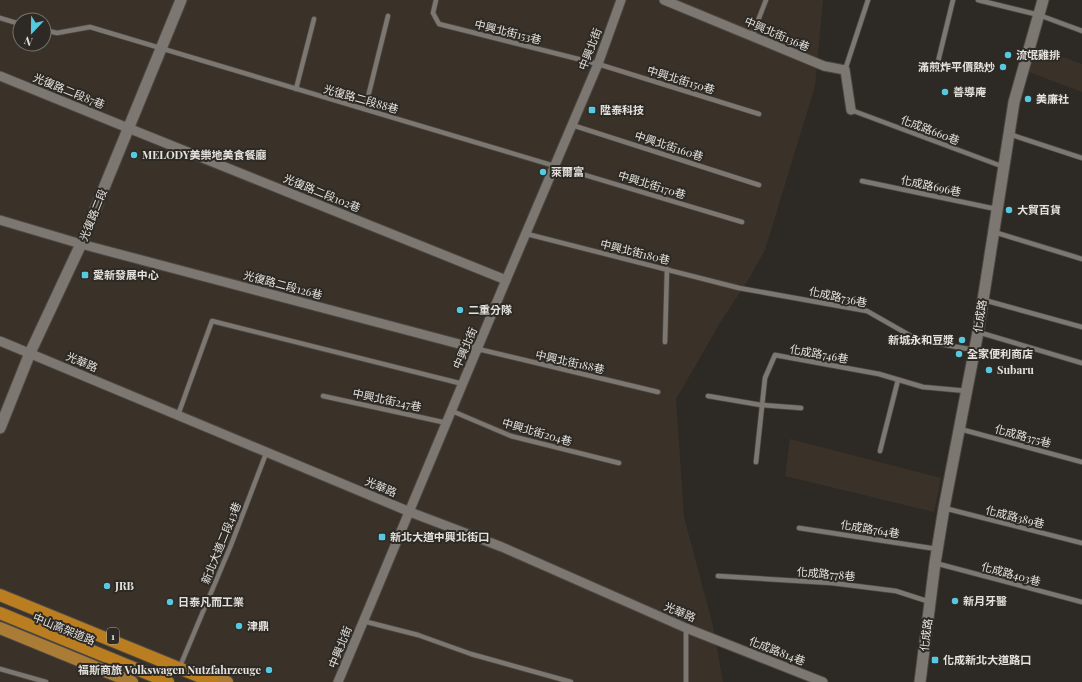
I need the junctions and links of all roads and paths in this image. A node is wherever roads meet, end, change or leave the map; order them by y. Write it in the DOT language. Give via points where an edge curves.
graph roads {
  1 [pos="180,0"];
  2 [pos="436,0"];
  3 [pos="621,0"];
  4 [pos="664,0"];
  5 [pos="766,0"];
  6 [pos="868,0"];
  7 [pos="953,0"];
  8 [pos="978,0"];
  9 [pos="1043,0"];
  10 [pos="1039,14"];
  11 [pos="388,16"];
  12 [pos="0,18"];
  13 [pos="314,19"];
  14 [pos="12,22"];
  15 [pos="1082,31"];
  16 [pos="52,32"];
  17 [pos="752,36"];
  18 [pos="161,48"];
  19 [pos="598,64"];
  20 [pos="845,70"];
  21 [pos="936,70"];
  22 [pos="0,76"];
  23 [pos="296,89"];
  24 [pos="365,109"];
  25 [pos="850,110"];
  26 [pos="759,114"];
  27 [pos="572,125"];
  28 [pos="128,128"];
  29 [pos="1009,134"];
  30 [pos="1082,158"];
  31 [pos="556,165"];
  32 [pos="1004,167"];
  33 [pos="862,181"];
  34 [pos="759,185"];
  35 [pos="996,209"];
  36 [pos="0,220"];
  37 [pos="742,222"];
  38 [pos="993,231"];
  39 [pos="526,234"];
  40 [pos="81,244"];
  41 [pos="1082,259"];
  42 [pos="667,269"];
  43 [pos="506,280"];
  44 [pos="740,288"];
  45 [pos="982,299"];
  46 [pos="1082,327"];
  47 [pos="978,332"];
  48 [pos="0,341"];
  49 [pos="666,342"];
  50 [pos="478,349"];
  51 [pos="974,350"];
  52 [pos="30,353"];
  53 [pos="1082,363"];
  54 [pos="898,380"];
  55 [pos="463,384"];
  56 [pos="967,391"];
  57 [pos="658,392"];
  58 [pos="323,396"];
  59 [pos="708,396"];
  60 [pos="761,404"];
  61 [pos="801,408"];
  62 [pos="452,411"];
  63 [pos="178,415"];
  64 [pos="447,423"];
  65 [pos="0,428"];
  66 [pos="960,429"];
  67 [pos="267,451"];
  68 [pos="880,451"];
  69 [pos="756,462"];
  70 [pos="1082,462"];
  71 [pos="619,464"];
  72 [pos="944,508"];
  73 [pos="410,512"];
  74 [pos="799,528"];
  75 [pos="1082,543"];
  76 [pos="937,549"];
  77 [pos="935,563"];
  78 [pos="718,576"];
  79 [pos="0,589"];
  80 [pos="0,595"];
  81 [pos="930,602"];
  82 [pos="1082,602"];
  83 [pos="0,603"];
  84 [pos="0,613"];
  85 [pos="363,621"];
  86 [pos="0,622"];
  87 [pos="0,628"];
  88 [pos="686,628"];
  89 [pos="723,643"];
  90 [pos="182,664"];
  91 [pos="0,669"];
  92 [pos="129,678"];
  93 [pos="46,682"];
  94 [pos="146,682"];
  95 [pos="168,682"];
  96 [pos="195,682"];
  97 [pos="213,682"];
  98 [pos="227,682"];
  99 [pos="338,682"];
  100 [pos="571,682"];
  101 [pos="686,682"];
  102 [pos="823,682"];
  103 [pos="920,682"];
  1 -- 18 [label="street, 光復路二段"];
  2 -- 19 [label="lane, 中興北街153巷" via="433,13 439,24"];
  3 -- 19 [label="street, 中興北街"];
  4 -- 17 [label="street, 中興北街136巷"];
  5 -- 17 [label="lane"];
  6 -- 20 [label="lane"];
  7 -- 21 [label="lane"];
  8 -- 10 [label="lane"];
  9 -- 10 [label="street, 化成路"];
  10 -- 15 [label="lane"];
  10 -- 29 [label="street, 化成路" via="1014,102"];
  11 -- 24 [label="lane"];
  12 -- 14 [label="lane"];
  13 -- 23 [label="lane"];
  16 -- 18 [label="lane, 光復路二段88巷" via="90,27"];
  17 -- 20 [label="street, 中興北街136巷" via="824,66"];
  18 -- 23 [label="lane, 光復路二段88巷"];
  18 -- 28 [label="street, 光復路二段"];
  19 -- 26 [label="lane, 中興北街150巷"];
  19 -- 27 [label="street, 中興北街"];
  20 -- 25 [label="street"];
  22 -- 28 [label="street, 光復路二段87巷"];
  23 -- 24 [label="lane, 光復路二段88巷"];
  24 -- 31 [label="lane, 光復路二段88巷"];
  25 -- 32 [label="lane, 化成路660巷"];
  27 -- 31 [label="street, 中興北街"];
  27 -- 34 [label="lane, 中興北街160巷"];
  28 -- 40 [label="street, 光復路二段"];
  28 -- 43 [label="street, 光復路二段102巷"];
  29 -- 30 [label="lane"];
  29 -- 32 [label="street, 化成路"];
  31 -- 37 [label="lane, 中興北街170巷"];
  31 -- 39 [label="street, 中興北街"];
  32 -- 35 [label="street, 化成路"];
  33 -- 35 [label="lane, 化成路696巷"];
  35 -- 38 [label="street, 化成路"];
  36 -- 40 [label="street, 光復路二段126巷"];
  38 -- 41 [label="lane"];
  38 -- 45 [label="street, 化成路"];
  39 -- 42 [label="lane, 中興北街180巷"];
  39 -- 43 [label="street, 中興北街"];
  40 -- 50 [label="street, 光復路二段126巷"];
  40 -- 52 [label="street, 光復路二段"];
  42 -- 44 [label="lane, 中興北街180巷"];
  42 -- 49 [label="lane"];
  43 -- 50 [label="street, 中興北街"];
  44 -- 51 [label="lane, 化成路736巷" via="867,311 918,340"];
  45 -- 46 [label="lane"];
  45 -- 47 [label="street, 化成路"];
  47 -- 51 [label="street, 化成路"];
  47 -- 53 [label="lane"];
  48 -- 52 [label="street, 光華路"];
  50 -- 55 [label="street, 中興北街"];
  50 -- 57 [label="lane, 中興北街188巷"];
  51 -- 56 [label="street, 化成路"];
  52 -- 63 [label="street, 光華路"];
  52 -- 65 [label="street, 光復路二段"];
  54 -- 56 [label="lane, 化成路746巷" via="923,387"];
  54 -- 60 [label="lane, 化成路746巷" via="879,374 775,355 765,378"];
  54 -- 68 [label="lane"];
  55 -- 62 [label="street, 中興北街"];
  55 -- 63 [label="lane" via="212,321"];
  56 -- 66 [label="street, 化成路"];
  58 -- 64 [label="lane, 中興北街247巷"];
  59 -- 60 [label="lane"];
  60 -- 61 [label="lane"];
  60 -- 69 [label="lane, 化成路746巷"];
  62 -- 64 [label="street, 中興北街"];
  62 -- 71 [label="lane, 中興北街204巷" via="512,436"];
  63 -- 67 [label="street, 光華路"];
  64 -- 73 [label="street, 中興北街"];
  66 -- 70 [label="lane, 化成路375巷"];
  66 -- 72 [label="street, 化成路"];
  67 -- 73 [label="street, 光華路"];
  67 -- 90 [label="lane, 新北大道二段43巷"];
  72 -- 75 [label="lane, 化成路389巷"];
  72 -- 76 [label="street, 化成路"];
  73 -- 85 [label="street, 中興北街"];
  73 -- 88 [label="street, 光華路" via="502,547"];
  74 -- 76 [label="lane, 化成路764巷"];
  76 -- 77 [label="street, 化成路"];
  77 -- 81 [label="street, 化成路"];
  77 -- 82 [label="lane, 化成路403巷"];
  78 -- 81 [label="lane, 化成路778巷" via="832,583 896,591"];
  79 -- 90 [label="main road, 1"];
  80 -- 97 [label="highway"];
  81 -- 103 [label="street, 化成路"];
  83 -- 96 [label="highway, 中山高架道路 / 1"];
  84 -- 95 [label="highway, 中山高架道路 / 1"];
  85 -- 99 [label="street, 中興北街"];
  85 -- 100 [label="lane" via="418,635 471,654"];
  86 -- 92 [label="highway"];
  87 -- 92 [label="main road"];
  88 -- 89 [label="street, 光華路"];
  88 -- 101 [label="lane"];
  89 -- 102 [label="street, 化成路814巷"];
  90 -- 98 [label="main road, 1"];
  91 -- 93 [label="lane"];
  92 -- 94 [label="highway"];
}
